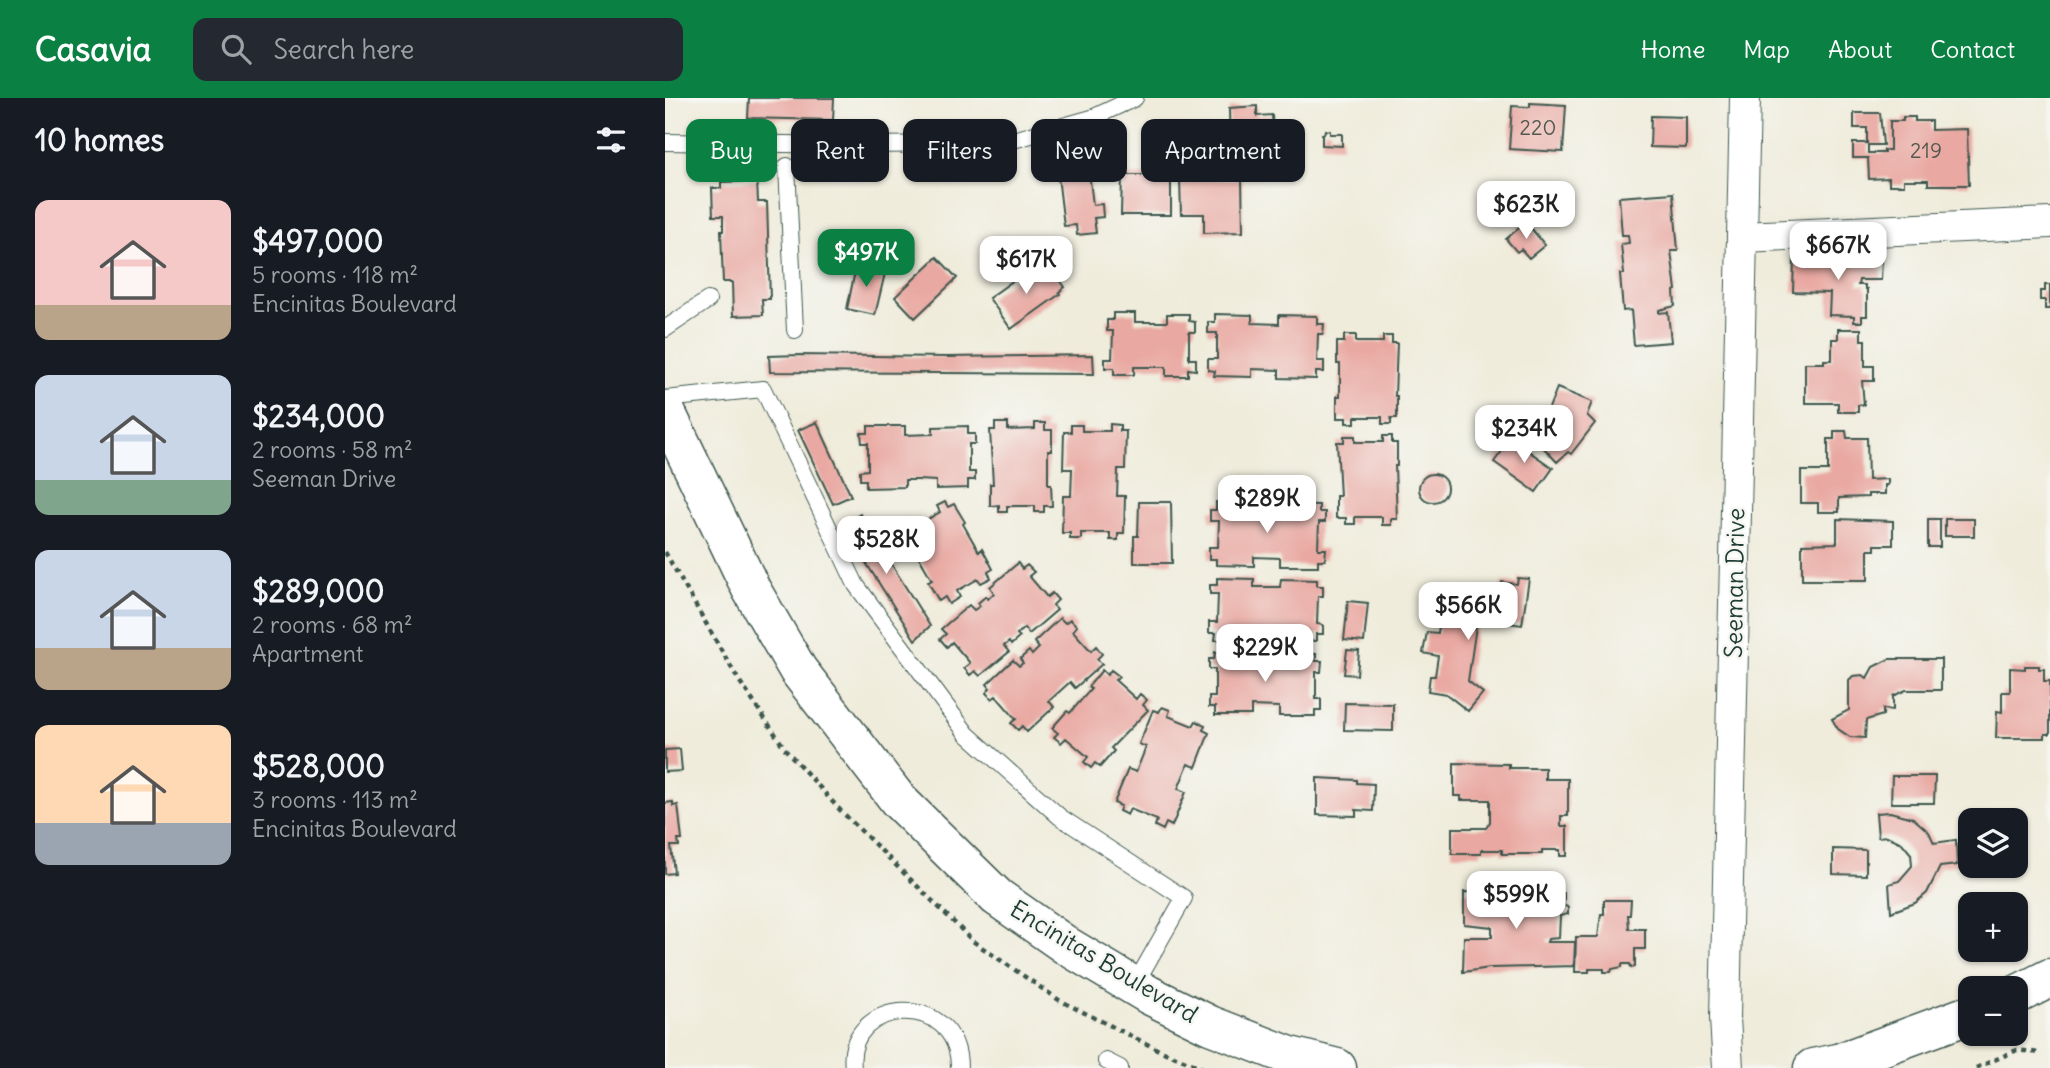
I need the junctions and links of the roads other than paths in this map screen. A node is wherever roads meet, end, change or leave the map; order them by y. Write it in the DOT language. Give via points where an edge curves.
graph roads {
  1 [pos="1135,98"];
  2 [pos="1745,98"];
  3 [pos="665,142"];
  4 [pos="787,166"];
  5 [pos="2050,223"];
  6 [pos="1742,237"];
  7 [pos="708,300"];
  8 [pos="665,329"];
  9 [pos="795,330"];
  10 [pos="665,399"];
  11 [pos="665,410"];
  12 [pos="2050,978"];
  13 [pos="1134,986"];
  14 [pos="2028,989"];
  15 [pos="1958,1019"];
  16 [pos="853,1068"];
  17 [pos="959,1068"];
  18 [pos="1337,1068"];
  19 [pos="1728,1068"];
  20 [pos="1813,1068"];
  1 -- 3 [label="lane" via="1092,118 999,144"];
  2 -- 6 [label="street, Seeman Drive"];
  4 -- 9 [label="lane"];
  5 -- 6 [label="street"];
  6 -- 19 [label="street, Seeman Drive" via="1725,1018"];
  7 -- 8 [label="lane"];
  10 -- 13 [label="lane" via="763,388 856,585 967,734 1060,817 1184,898"];
  11 -- 13 [label="main road, Encinitas Boulevard" via="751,589 798,670 898,801 997,897"];
  12 -- 14 [label="main road"];
  13 -- 18 [label="main road, Encinitas Boulevard" via="1210,1025 1290,1056"];
  15 -- 20 [label="main road"];
  16 -- 17 [label="lane" via="855,1046 864,1030 878,1018 913,1011 944,1027 954,1041"];
}
